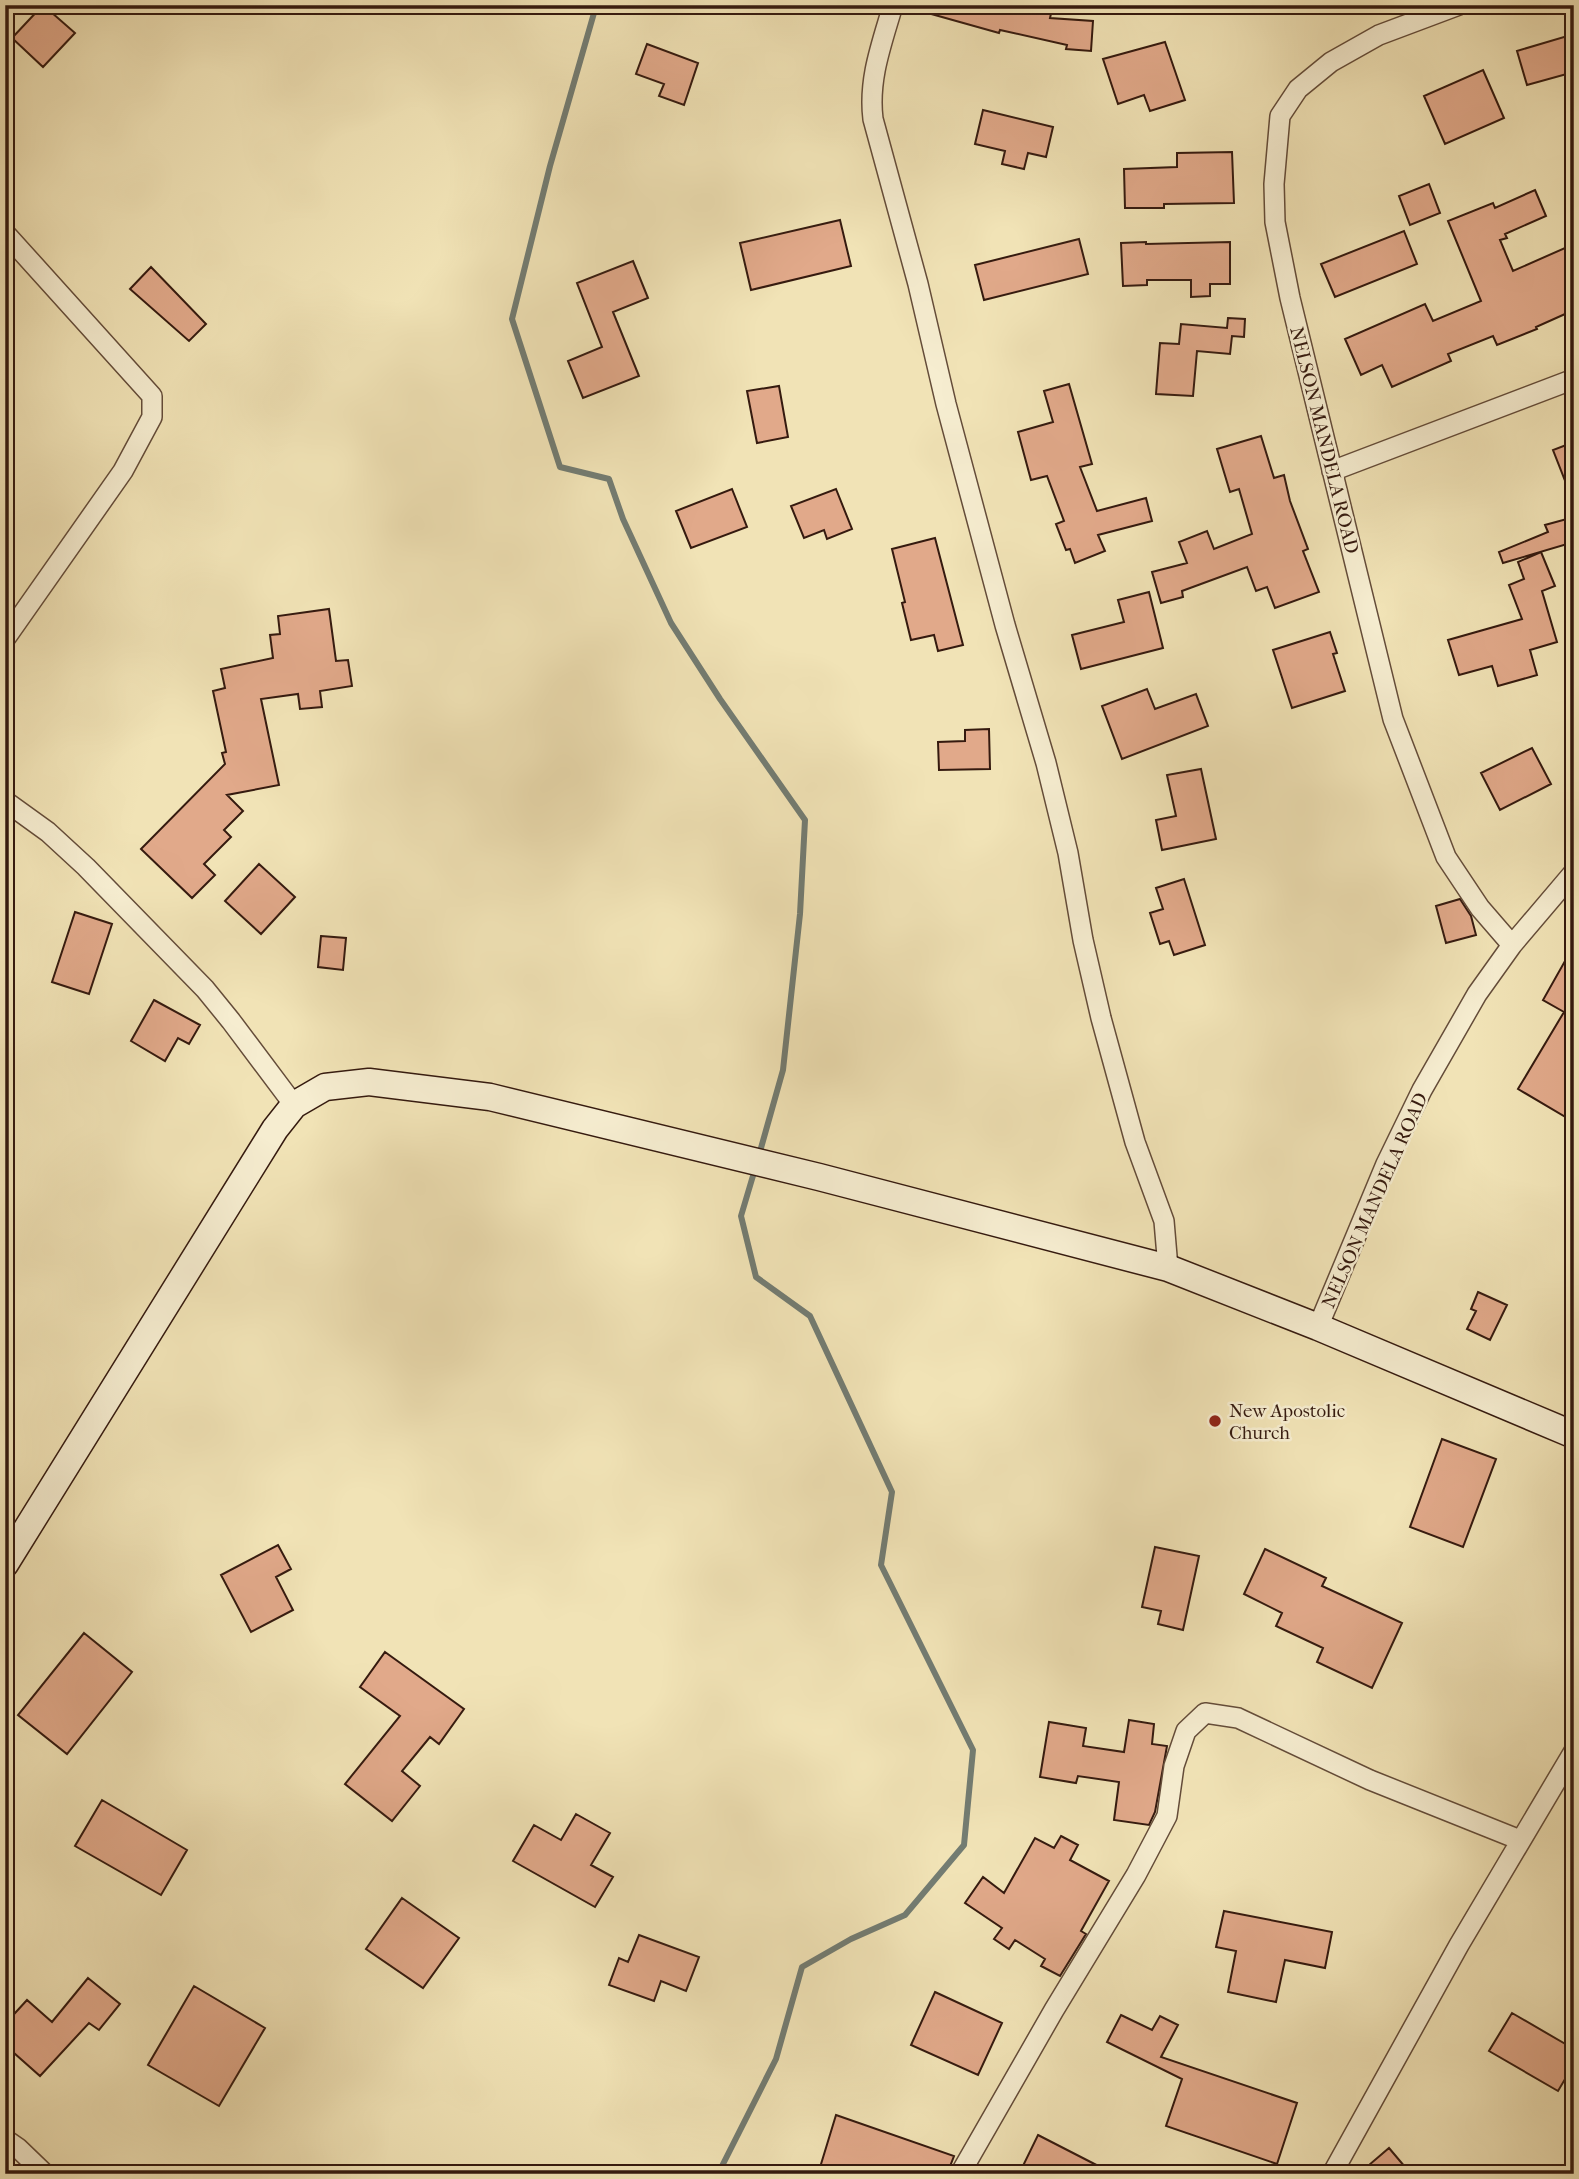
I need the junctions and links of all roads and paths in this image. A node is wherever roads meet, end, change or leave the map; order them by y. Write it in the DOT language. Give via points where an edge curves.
graph roads {
  1 [pos="892,5"];
  2 [pos="1459,5"];
  3 [pos="5,233"];
  4 [pos="1574,379"];
  5 [pos="1332,471"];
  6 [pos="5,639"];
  7 [pos="5,801"];
  8 [pos="1574,872"];
  9 [pos="1512,945"];
  10 [pos="294,1105"];
  11 [pos="1168,1268"];
  12 [pos="1318,1327"];
  13 [pos="1574,1435"];
  14 [pos="5,1564"];
  15 [pos="1574,1751"];
  16 [pos="1520,1840"];
  17 [pos="5,2139"];
  18 [pos="45,2174"];
  19 [pos="960,2174"];
  20 [pos="1332,2174"];
  1 -- 11 [label="street" via="870,97 873,119 1049,776 1101,1018 1135,1142 1164,1221"];
  2 -- 5 [label="street, NELSON MANDELA ROAD" via="1380,35 1331,62 1298,89 1280,116 1275,222"];
  3 -- 6 [label="street" via="152,396 152,417 123,471"];
  4 -- 5 [label="street"];
  5 -- 9 [label="street, NELSON MANDELA ROAD" via="1393,719 1422,797 1446,857"];
  7 -- 10 [label="street" via="86,867 205,989"];
  8 -- 9 [label="street, NELSON MANDELA ROAD"];
  9 -- 12 [label="street, NELSON MANDELA ROAD" via="1477,994 1422,1090"];
  10 -- 11 [label="street" via="325,1087 369,1082 490,1097"];
  10 -- 14 [label="street"];
  11 -- 12 [label="street"];
  12 -- 13 [label="street, NELSON MANDELA ROAD"];
  15 -- 16 [label="street"];
  16 -- 19 [label="street" via="1370,1780 1238,1718 1205,1713 1186,1731 1174,1766 1167,1816 1136,1875"];
  16 -- 20 [label="street"];
  17 -- 18 [label="street"];
}
